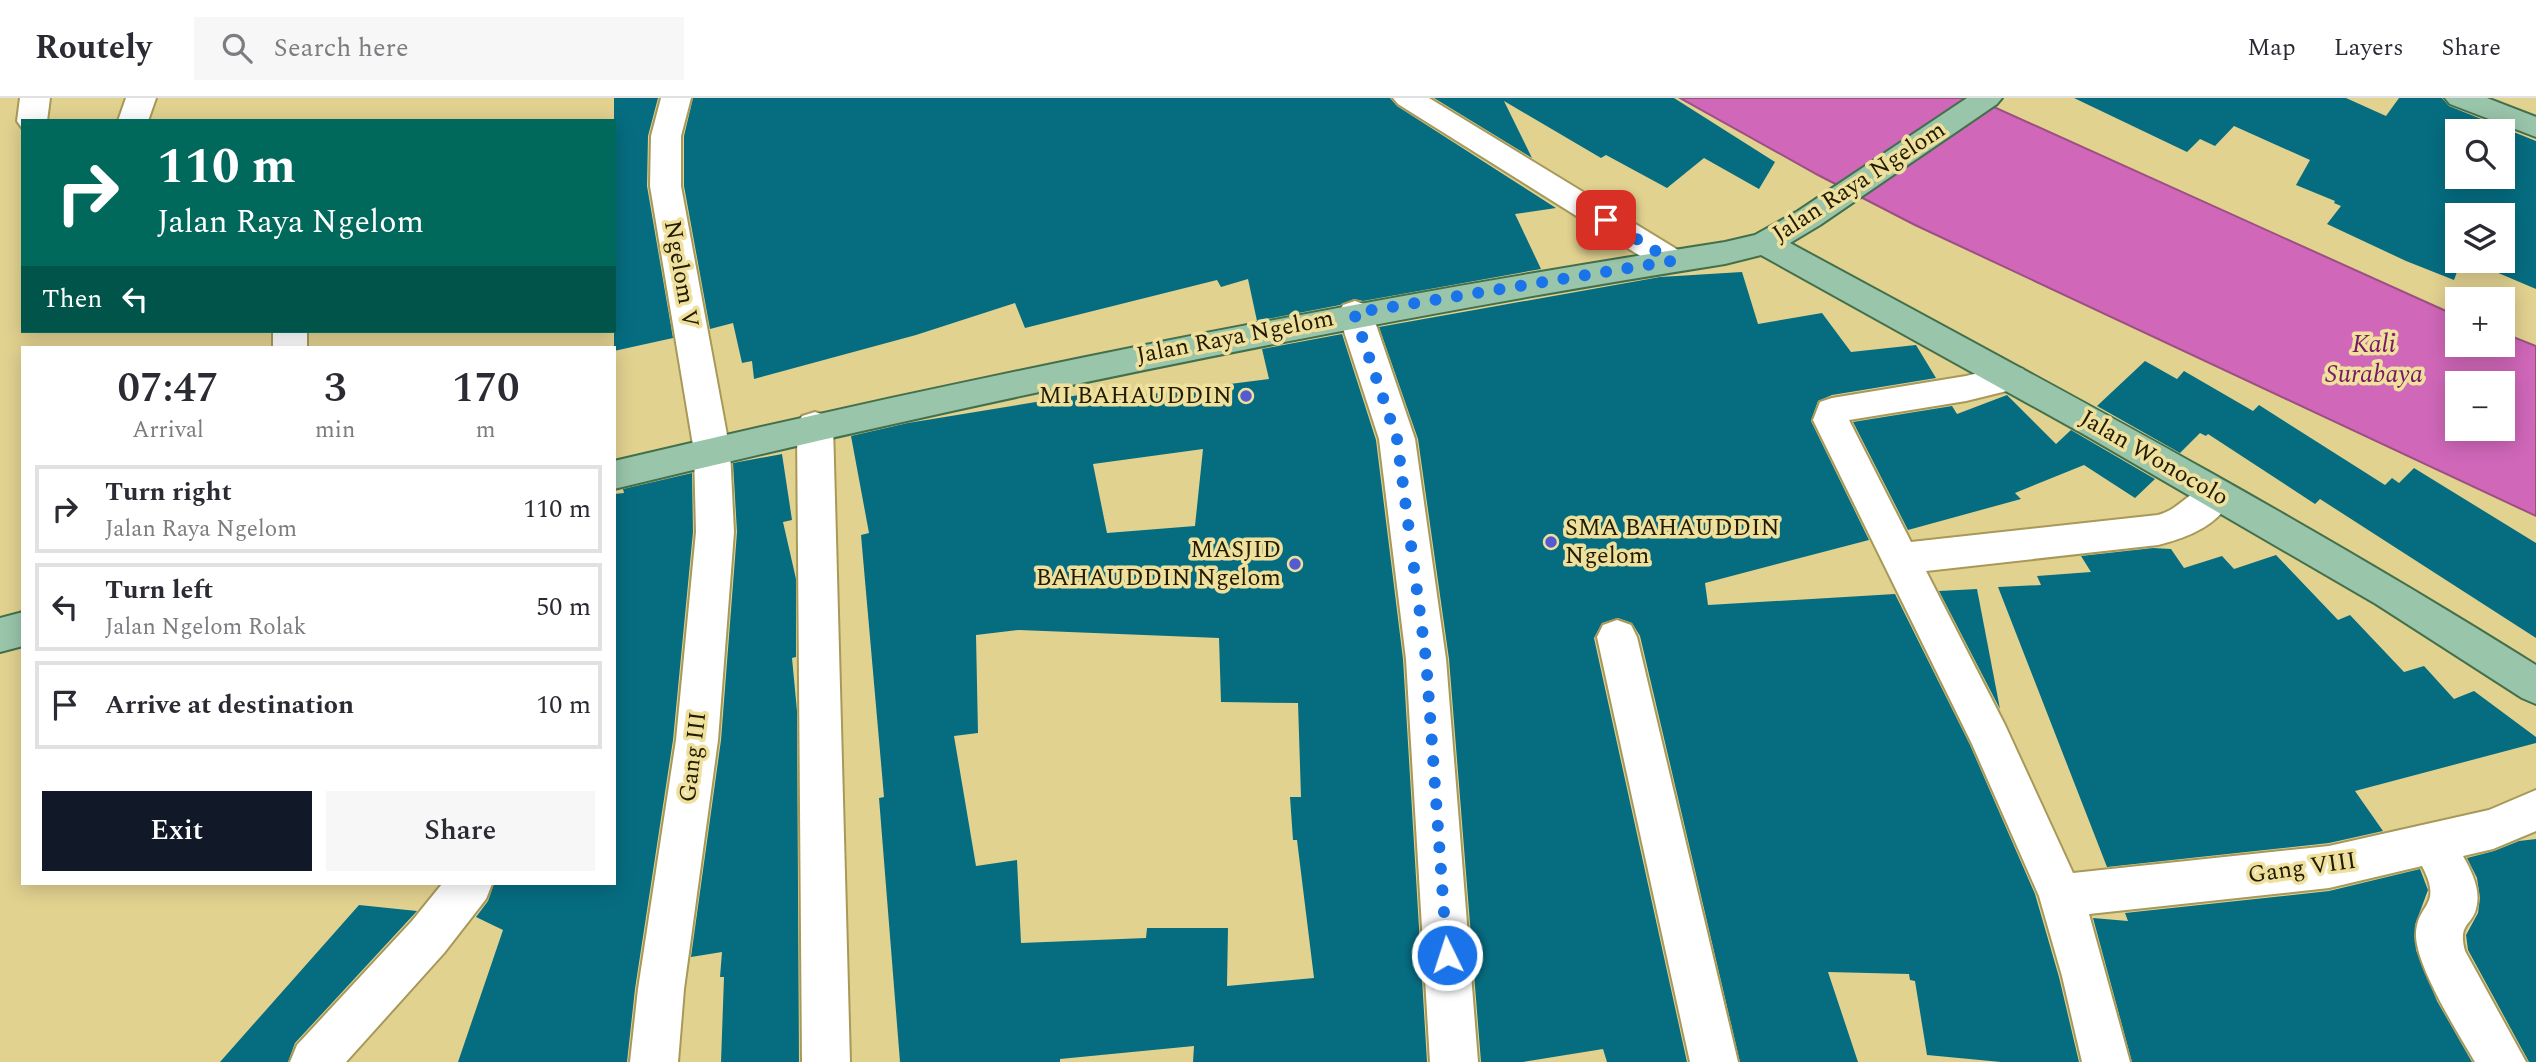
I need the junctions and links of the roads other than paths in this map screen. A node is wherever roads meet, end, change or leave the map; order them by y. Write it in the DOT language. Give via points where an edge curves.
graph roads {
  1 [pos="36,98"];
  2 [pos="141,98"];
  3 [pos="676,98"];
  4 [pos="1408,98"];
  5 [pos="1987,98"];
  6 [pos="2460,98"];
  7 [pos="32,119"];
  8 [pos="134,119"];
  9 [pos="2534,123"];
  10 [pos="1765,243"];
  11 [pos="1672,261"];
  12 [pos="1354,313"];
  13 [pos="2011,378"];
  14 [pos="815,425"];
  15 [pos="712,451"];
  16 [pos="616,475"];
  17 [pos="2217,494"];
  18 [pos="1901,558"];
  19 [pos="21,630"];
  20 [pos="0,635"];
  21 [pos="1617,637"];
  22 [pos="2536,686"];
  23 [pos="2536,810"];
  24 [pos="2433,843"];
  25 [pos="469,885"];
  26 [pos="2061,896"];
  27 [pos="314,1062"];
  28 [pos="654,1062"];
  29 [pos="826,1062"];
  30 [pos="1454,1062"];
  31 [pos="1714,1062"];
  32 [pos="2106,1062"];
  33 [pos="2502,1062"];
  1 -- 7 [label="street"];
  2 -- 8 [label="street"];
  3 -- 15 [label="street, Ngelom V" via="664,134 663,161"];
  4 -- 11 [label="street"];
  5 -- 10 [label="main road, Jalan Raya Ngelom"];
  6 -- 9 [label="main road"];
  10 -- 11 [label="main road, Jalan Raya Ngelom"];
  10 -- 13 [label="main road, Jalan Wonocolo"];
  11 -- 12 [label="main road, Jalan Raya Ngelom"];
  12 -- 14 [label="main road, Jalan Raya Ngelom"];
  12 -- 30 [label="street" via="1397,439 1423,632"];
  13 -- 17 [label="main road, Jalan Wonocolo"];
  13 -- 18 [label="street" via="1832,411 1831,420"];
  14 -- 15 [label="main road, Jalan Raya Ngelom"];
  14 -- 29 [label="street"];
  15 -- 16 [label="main road, Jalan Raya Ngelom"];
  15 -- 28 [label="street, Gang III" via="715,531 697,740"];
  17 -- 18 [label="street" via="2182,524 2158,530"];
  17 -- 22 [label="main road, Jalan Wonocolo" via="2390,593"];
  18 -- 26 [label="street"];
  19 -- 20 [label="main road"];
  21 -- 31 [label="street"];
  23 -- 24 [label="street, Gang VIII" via="2493,830"];
  24 -- 26 [label="street, Gang VIII" via="2329,867"];
  24 -- 33 [label="street" via="2452,879 2455,904 2438,937"];
  25 -- 27 [label="street"];
  26 -- 32 [label="street"];
}
